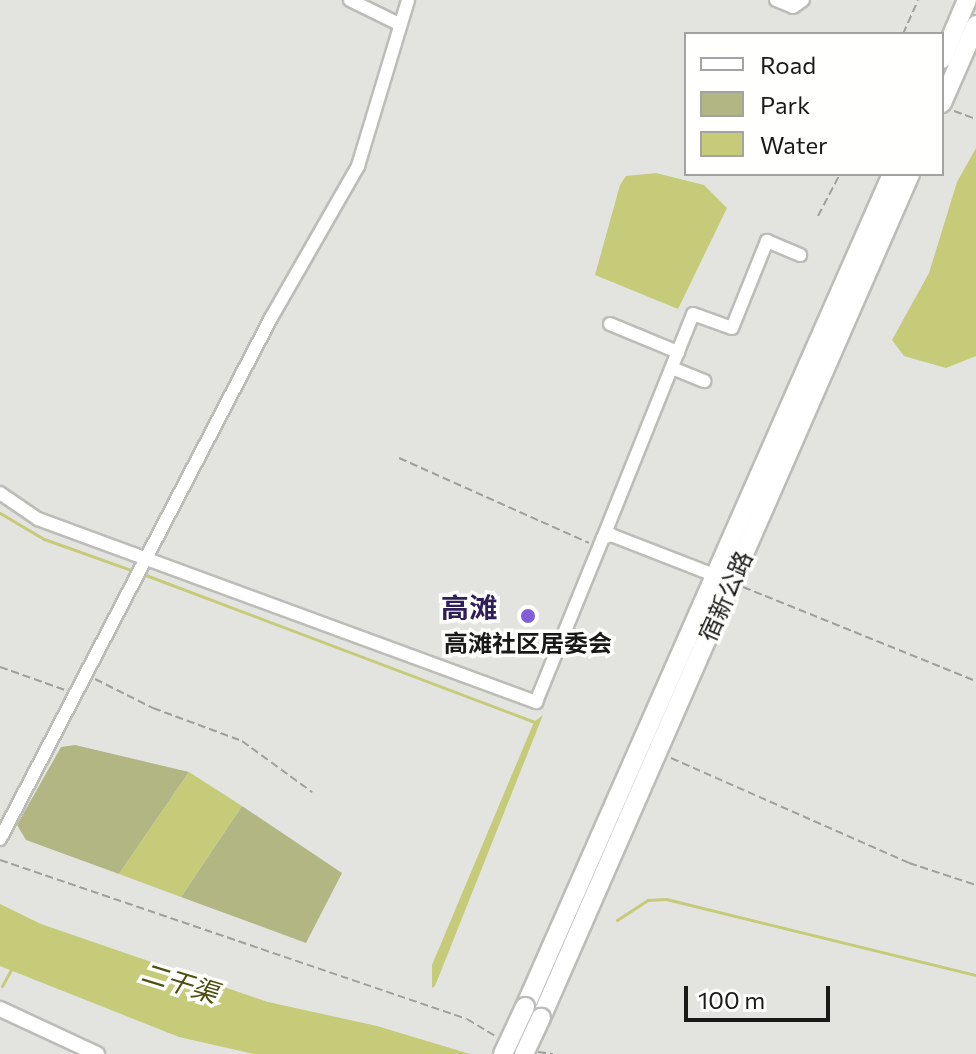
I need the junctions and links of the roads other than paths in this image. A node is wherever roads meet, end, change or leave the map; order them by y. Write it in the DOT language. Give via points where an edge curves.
graph roads {
  1 [pos="350,0"];
  2 [pos="408,0"];
  3 [pos="776,0"];
  4 [pos="803,0"];
  5 [pos="967,0"];
  6 [pos="399,24"];
  7 [pos="976,25"];
  8 [pos="944,54"];
  9 [pos="944,100"];
  10 [pos="891,176"];
  11 [pos="909,176"];
  12 [pos="800,255"];
  13 [pos="610,324"];
  14 [pos="678,352"];
  15 [pos="672,368"];
  16 [pos="705,381"];
  17 [pos="0,493"];
  18 [pos="600,542"];
  19 [pos="146,558"];
  20 [pos="723,578"];
  21 [pos="0,839"];
  22 [pos="0,1009"];
  23 [pos="500,1046"];
  24 [pos="526,1052"];
  25 [pos="97,1054"];
  1 -- 6 [label="street"];
  2 -- 6 [label="street"];
  3 -- 4 [label="street" via="793,7"];
  5 -- 8 [label="highway"];
  6 -- 19 [label="street" via="358,166 271,318"];
  7 -- 9 [label="highway"];
  10 -- 20 [label="highway, 宿新公路"];
  11 -- 20 [label="highway, 宿新公路"];
  12 -- 14 [label="street" via="767,241 732,328 693,314"];
  13 -- 14 [label="street"];
  14 -- 15 [label="street"];
  15 -- 16 [label="street"];
  15 -- 18 [label="street"];
  17 -- 19 [label="street" via="38,519"];
  18 -- 19 [label="street" via="536,702"];
  18 -- 20 [label="street" via="611,535"];
  19 -- 21 [label="street"];
  20 -- 23 [label="highway, 宿新公路, bridge" via="525,1007"];
  20 -- 24 [label="highway, 宿新公路, bridge" via="657,752"];
  22 -- 25 [label="main road"];
}
